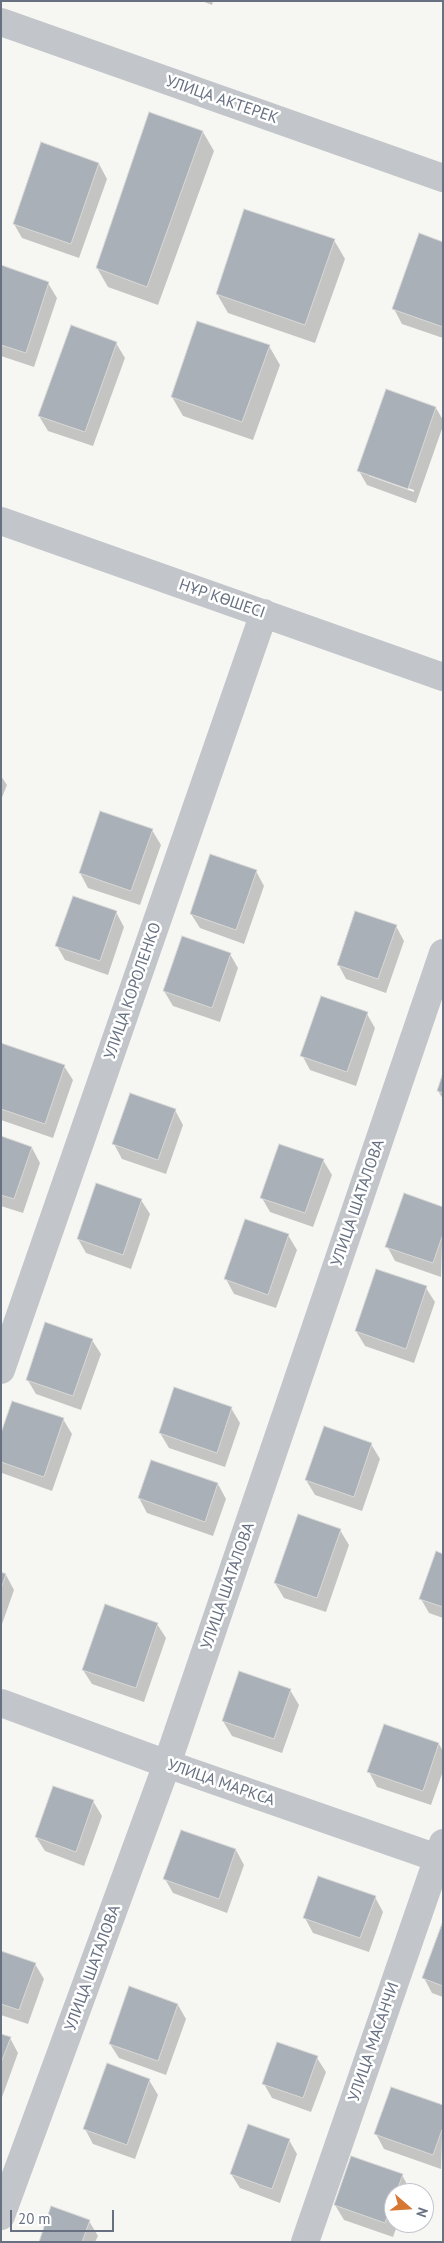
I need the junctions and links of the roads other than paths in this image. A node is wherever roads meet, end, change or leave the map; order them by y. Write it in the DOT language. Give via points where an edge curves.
graph roads {
  1 [pos="1,22"];
  2 [pos="443,178"];
  3 [pos="1,522"];
  4 [pos="264,613"];
  5 [pos="443,677"];
  6 [pos="443,952"];
  7 [pos="1,1370"];
  8 [pos="1,1703"];
  9 [pos="168,1764"];
  10 [pos="441,1854"];
  11 [pos="1,2216"];
  12 [pos="305,2242"];
  1 -- 2 [label="street, УЛИЦА АКТЕРЕК"];
  3 -- 4 [label="street, НҰР КӨШЕСІ"];
  4 -- 5 [label="street, НҰР КӨШЕСІ"];
  4 -- 7 [label="street, УЛИЦА КОРОЛЕНКО"];
  6 -- 9 [label="street, УЛИЦА ШАТАЛОВА"];
  8 -- 9 [label="street, УЛИЦА МАРКСА"];
  9 -- 10 [label="street, УЛИЦА МАРКСА"];
  9 -- 11 [label="street, УЛИЦА ШАТАЛОВА"];
  10 -- 12 [label="street, УЛИЦА МАСАНЧИ"];
}
